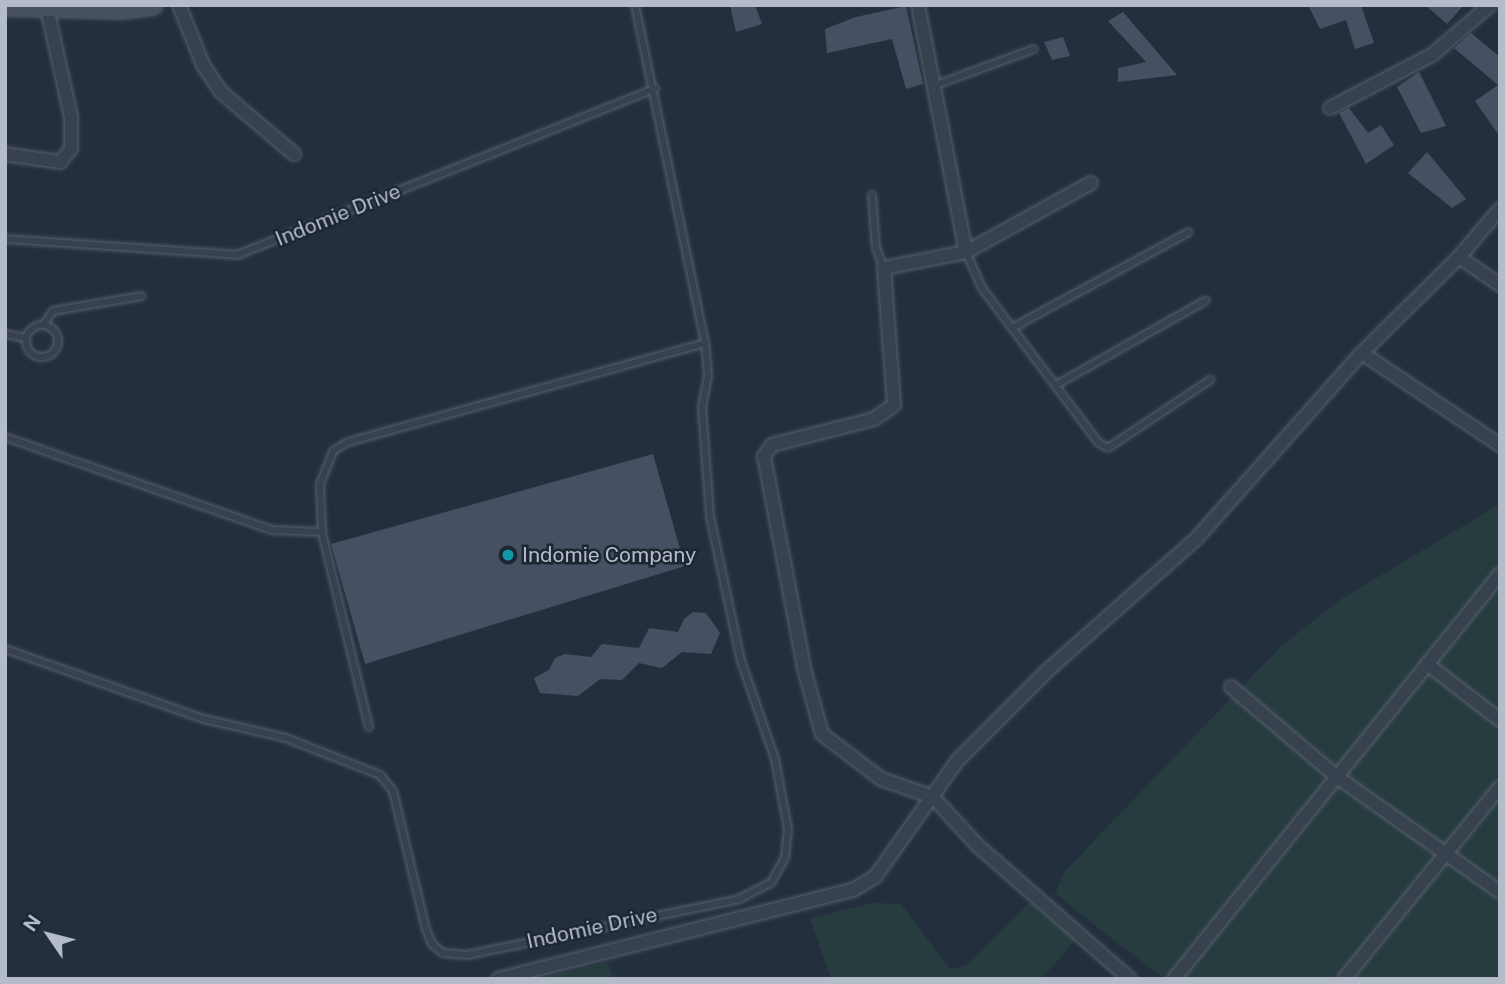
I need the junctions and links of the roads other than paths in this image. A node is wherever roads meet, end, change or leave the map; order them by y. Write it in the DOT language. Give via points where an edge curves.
graph roads {
  1 [pos="153,5"];
  2 [pos="179,5"];
  3 [pos="635,5"];
  4 [pos="918,5"];
  5 [pos="1490,5"];
  6 [pos="5,6"];
  7 [pos="47,8"];
  8 [pos="1034,49"];
  9 [pos="936,85"];
  10 [pos="655,89"];
  11 [pos="1330,108"];
  12 [pos="5,154"];
  13 [pos="294,154"];
  14 [pos="1091,183"];
  15 [pos="872,195"];
  16 [pos="1500,209"];
  17 [pos="1189,232"];
  18 [pos="5,239"];
  19 [pos="966,252"];
  20 [pos="1459,257"];
  21 [pos="884,268"];
  22 [pos="1500,285"];
  23 [pos="142,296"];
  24 [pos="1206,300"];
  25 [pos="44,324"];
  26 [pos="1012,328"];
  27 [pos="5,334"];
  28 [pos="26,338"];
  29 [pos="705,343"];
  30 [pos="1362,353"];
  31 [pos="1210,380"];
  32 [pos="1056,385"];
  33 [pos="5,436"];
  34 [pos="1500,445"];
  35 [pos="322,532"];
  36 [pos="1500,574"];
  37 [pos="5,649"];
  38 [pos="1427,664"];
  39 [pos="1231,687"];
  40 [pos="1500,720"];
  41 [pos="369,727"];
  42 [pos="1336,776"];
  43 [pos="1500,787"];
  44 [pos="933,797"];
  45 [pos="1445,854"];
  46 [pos="1500,892"];
  47 [pos="498,979"];
  48 [pos="1130,979"];
  49 [pos="1174,979"];
  50 [pos="1344,979"];
  1 -- 7 [label="main road"];
  2 -- 13 [label="street" via="203,65 221,92"];
  3 -- 10 [label="lane, Indomie Drive"];
  4 -- 9 [label="street"];
  5 -- 11 [label="street" via="1432,55"];
  6 -- 7 [label="main road"];
  7 -- 12 [label="street" via="71,117 71,149 60,162"];
  8 -- 9 [label="lane"];
  9 -- 19 [label="street"];
  10 -- 18 [label="lane, Indomie Drive" via="237,255"];
  10 -- 29 [label="lane, Indomie Drive"];
  14 -- 19 [label="street"];
  15 -- 21 [label="lane" via="876,248"];
  16 -- 20 [label="street"];
  17 -- 26 [label="lane"];
  19 -- 21 [label="street"];
  19 -- 26 [label="lane" via="979,284"];
  20 -- 22 [label="street"];
  20 -- 30 [label="street"];
  21 -- 44 [label="street" via="894,405 874,419 772,445 764,456 805,672 822,734 881,779"];
  23 -- 25 [label="lane" via="53,311"];
  24 -- 32 [label="lane"];
  25 -- 28 [label="lane" via="36,325"];
  25 -- 28 [label="lane" via="57,335 58,343 48,356 32,353"];
  26 -- 32 [label="lane"];
  27 -- 28 [label="lane"];
  29 -- 35 [label="lane" via="348,443 325,462 320,484"];
  29 -- 37 [label="lane, Indomie Drive" via="708,376 703,419 710,516 741,661 775,759 788,829 779,874 760,891 467,955 443,953 432,944 426,929 393,791 380,775 286,738 204,719"];
  30 -- 34 [label="street"];
  30 -- 44 [label="street" via="1196,539 1049,669 957,761"];
  31 -- 32 [label="lane" via="1108,448 1099,443"];
  33 -- 35 [label="lane" via="272,530"];
  35 -- 41 [label="lane"];
  36 -- 38 [label="street"];
  38 -- 40 [label="street"];
  38 -- 42 [label="street"];
  39 -- 42 [label="street"];
  42 -- 45 [label="street"];
  42 -- 49 [label="street"];
  43 -- 45 [label="street"];
  44 -- 47 [label="street" via="883,867 853,890"];
  44 -- 48 [label="street" via="978,846"];
  45 -- 46 [label="street"];
  45 -- 50 [label="street"];
}
